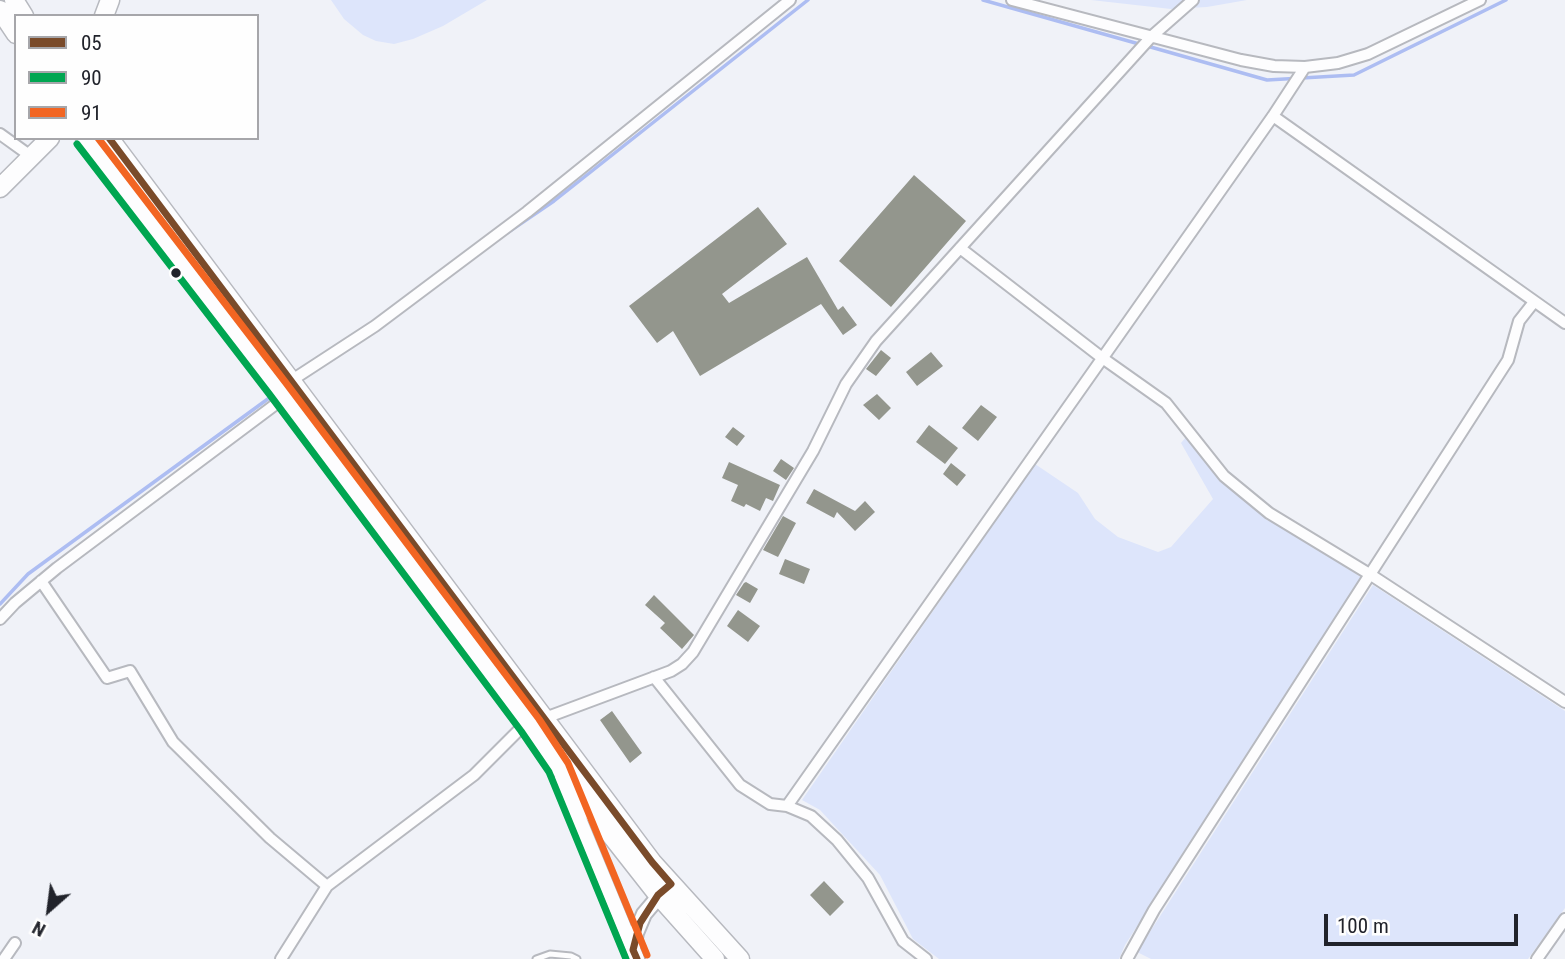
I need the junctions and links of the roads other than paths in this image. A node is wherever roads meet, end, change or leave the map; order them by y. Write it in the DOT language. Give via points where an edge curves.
graph roads {
  1 [pos="790,0"];
  2 [pos="1012,0"];
  3 [pos="1193,0"];
  4 [pos="1480,0"];
  5 [pos="0,10"];
  6 [pos="14,31"];
  7 [pos="1151,37"];
  8 [pos="1305,66"];
  9 [pos="1273,116"];
  10 [pos="0,134"];
  11 [pos="48,140"];
  12 [pos="87,140"];
  13 [pos="110,140"];
  14 [pos="32,157"];
  15 [pos="0,188"];
  16 [pos="960,248"];
  17 [pos="1534,302"];
  18 [pos="1565,323"];
  19 [pos="1101,357"];
  20 [pos="284,389"];
  21 [pos="1371,575"];
  22 [pos="41,581"];
  23 [pos="0,619"];
  24 [pos="654,677"];
  25 [pos="1565,702"];
  26 [pos="538,722"];
  27 [pos="558,766"];
  28 [pos="787,806"];
  29 [pos="327,886"];
  30 [pos="665,889"];
  31 [pos="1565,919"];
  32 [pos="15,943"];
  33 [pos="635,954"];
  34 [pos="4,959"];
  35 [pos="281,959"];
  36 [pos="536,959"];
  37 [pos="577,959"];
  38 [pos="715,959"];
  39 [pos="740,959"];
  40 [pos="926,959"];
  41 [pos="1127,959"];
  42 [pos="1537,959"];
  1 -- 20 [label="street" via="527,212"];
  2 -- 7 [label="street"];
  3 -- 7 [label="street"];
  4 -- 8 [label="street" via="1368,54"];
  5 -- 6 [label="highway"];
  7 -- 8 [label="street" via="1241,60"];
  7 -- 16 [label="street"];
  8 -- 9 [label="street"];
  9 -- 17 [label="street"];
  9 -- 19 [label="street"];
  10 -- 14 [label="street"];
  11 -- 14 [label="highway"];
  12 -- 20 [label="highway"];
  13 -- 20 [label="highway"];
  14 -- 15 [label="highway"];
  16 -- 19 [label="street"];
  16 -- 24 [label="street" via="876,341 846,384 813,451 692,652 682,664"];
  17 -- 18 [label="street"];
  17 -- 21 [label="street" via="1519,321 1508,360"];
  19 -- 21 [label="street" via="1166,402 1224,476 1269,513"];
  19 -- 28 [label="street"];
  20 -- 22 [label="street"];
  20 -- 26 [label="highway"];
  21 -- 25 [label="street"];
  21 -- 41 [label="street"];
  22 -- 23 [label="street"];
  22 -- 29 [label="street" via="107,678 131,671 173,742 270,838"];
  24 -- 26 [label="street"];
  24 -- 28 [label="street" via="740,785 770,804"];
  26 -- 27 [label="highway"];
  26 -- 29 [label="street" via="509,738 474,775"];
  26 -- 30 [label="highway"];
  27 -- 30 [label="highway"];
  27 -- 33 [label="street"];
  28 -- 40 [label="street" via="811,816 837,840 867,878 903,941"];
  29 -- 35 [label="street"];
  30 -- 33 [label="street" via="640,923"];
  30 -- 38 [label="highway"];
  30 -- 39 [label="highway"];
  31 -- 42 [label="street"];
  32 -- 34 [label="street"];
  36 -- 37 [label="lane" via="550,954"];
}
